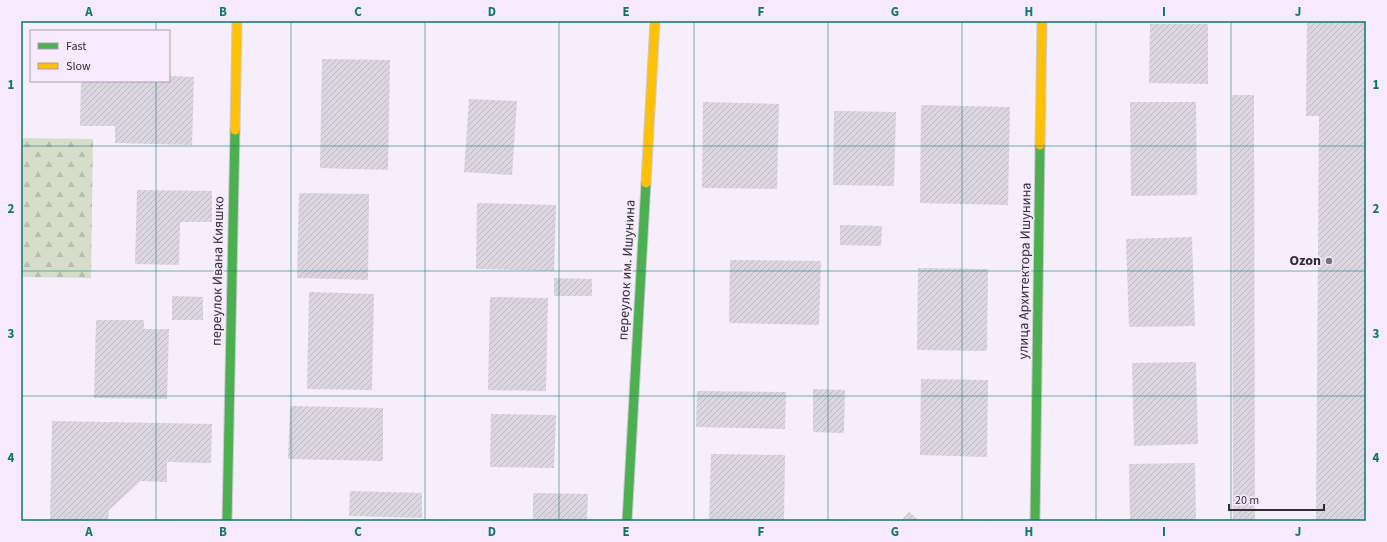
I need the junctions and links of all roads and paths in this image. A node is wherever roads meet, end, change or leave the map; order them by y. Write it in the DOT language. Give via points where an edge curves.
graph roads {
  1 [pos="237,21"];
  2 [pos="655,21"];
  3 [pos="1042,21"];
  4 [pos="227,521"];
  5 [pos="627,521"];
  6 [pos="1035,521"];
  1 -- 4 [label="street, переулок Ивана Кияшко"];
  2 -- 5 [label="street, переулок им. Ишунина"];
  3 -- 6 [label="street, улица Архитектора Ишунина"];
}
